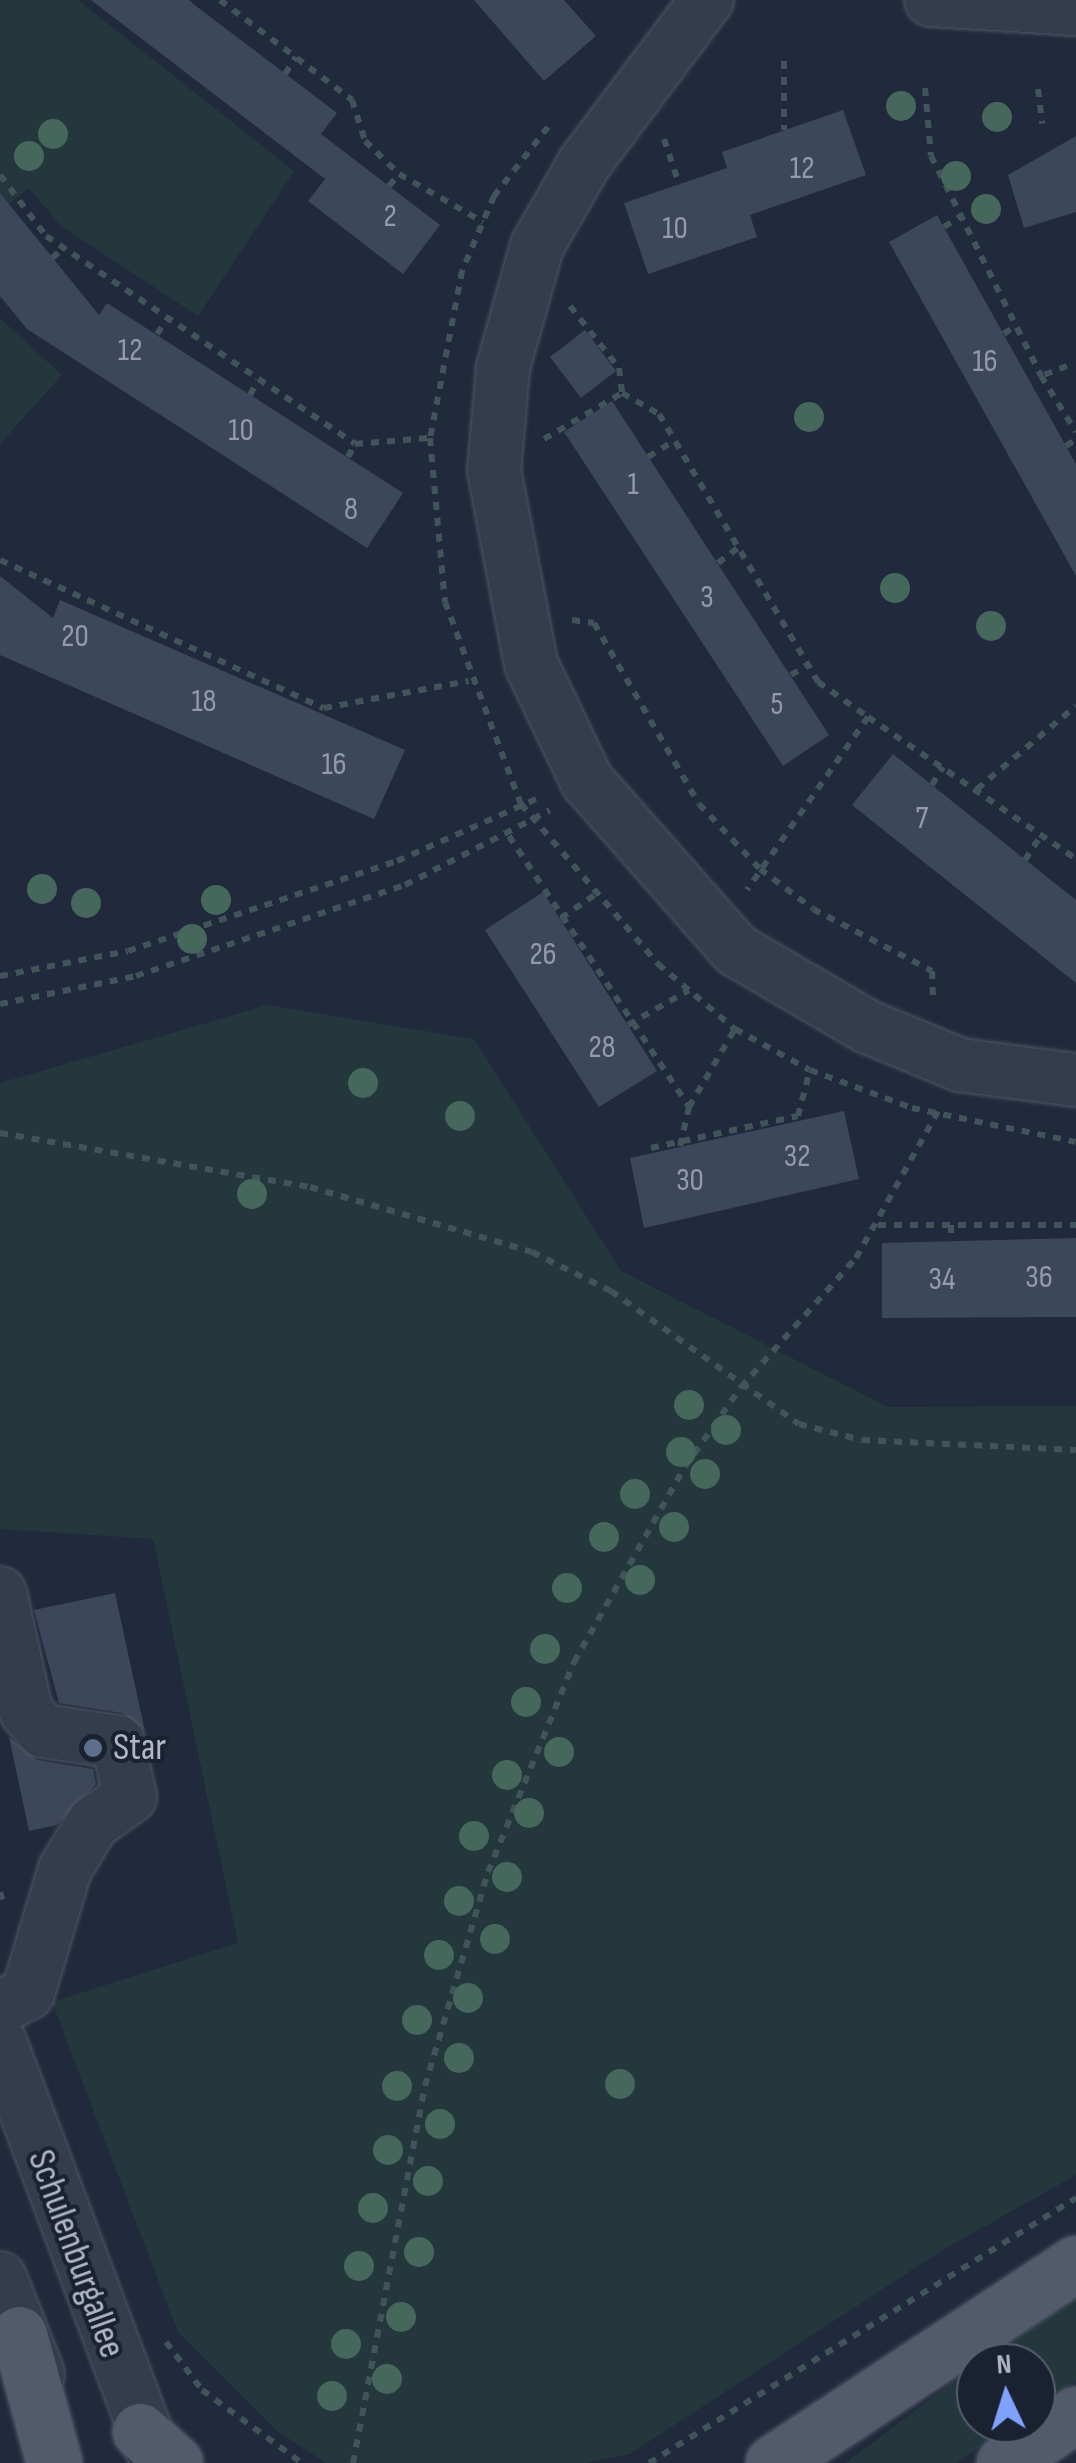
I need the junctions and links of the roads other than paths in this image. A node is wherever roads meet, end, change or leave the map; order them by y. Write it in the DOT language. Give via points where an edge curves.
graph roads {
  1 [pos="707,0"];
  2 [pos="931,0"];
  3 [pos="1076,8"];
  4 [pos="1076,1080"];
  5 [pos="0,1593"];
  6 [pos="14,2000"];
  7 [pos="0,2042"];
  8 [pos="1076,2263"];
  9 [pos="0,2278"];
  10 [pos="19,2334"];
  11 [pos="1076,2414"];
  12 [pos="157,2452"];
  13 [pos="54,2463"];
  14 [pos="80,2463"];
  15 [pos="773,2463"];
  16 [pos="1004,2463"];
  1 -- 4 [label="street" via="556,213 503,368 492,444 500,530 532,664 587,782 720,933 868,1027 960,1065"];
  2 -- 3 [label="street"];
  5 -- 6 [label="street" via="26,1711 43,1731 118,1742 130,1797 93,1822 65,1869"];
  7 -- 12 [label="street, Schulenburgallee"];
  8 -- 15 [label="main road"];
  9 -- 10 [label="street, Schulenburgallee"];
  10 -- 13 [label="main road"];
  10 -- 14 [label="street, Schulenburgallee"];
  11 -- 16 [label="main road"];
}
